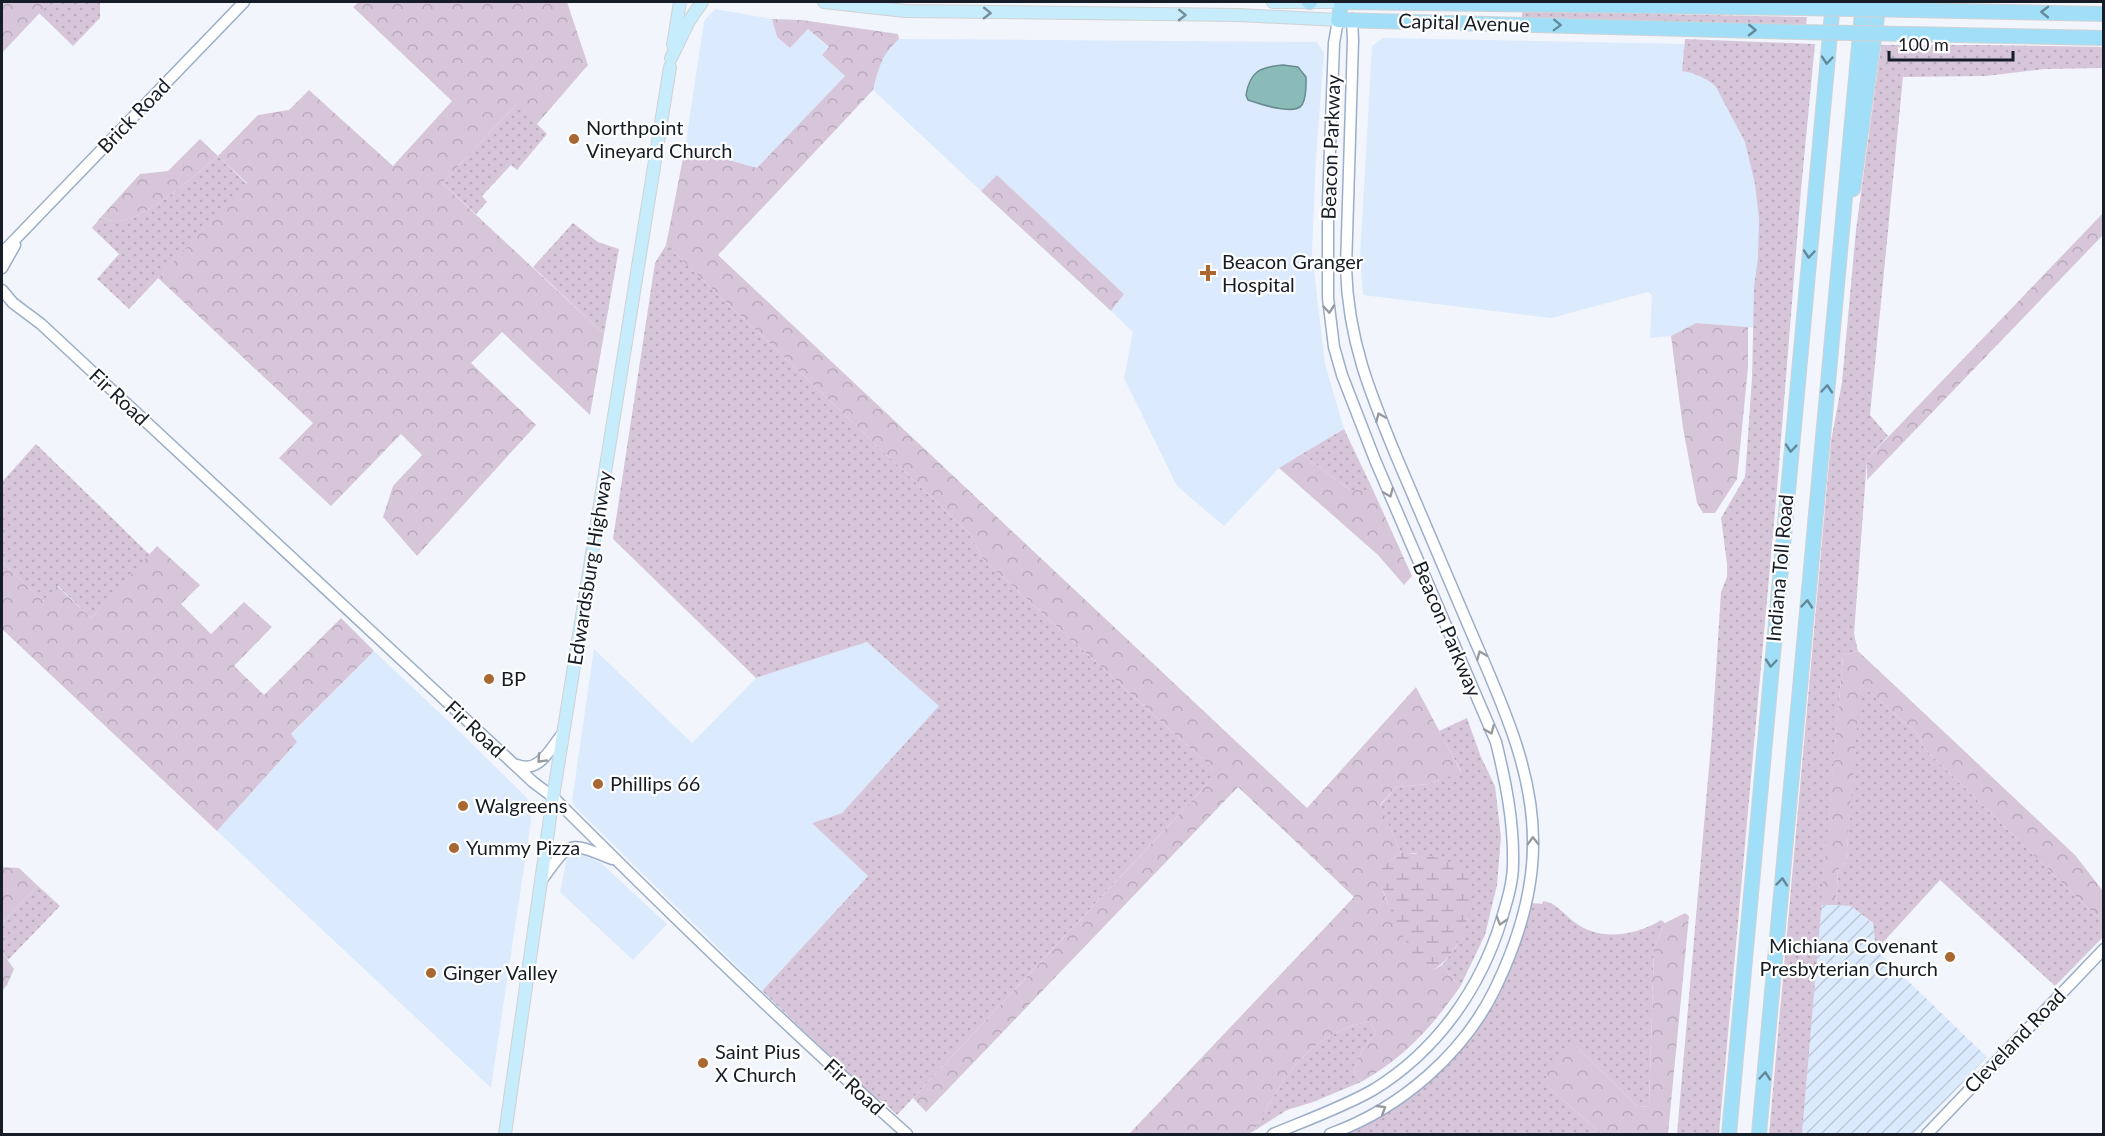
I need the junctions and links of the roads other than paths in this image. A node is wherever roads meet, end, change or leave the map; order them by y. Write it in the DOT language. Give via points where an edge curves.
graph roads {
  1 [pos="244,2"];
  2 [pos="680,2"];
  3 [pos="702,2"];
  4 [pos="824,2"];
  5 [pos="1273,2"];
  6 [pos="1309,2"];
  7 [pos="1347,2"];
  8 [pos="1833,2"];
  9 [pos="1863,2"];
  10 [pos="1879,2"];
  11 [pos="2103,14"];
  12 [pos="1345,19"];
  13 [pos="2103,38"];
  14 [pos="670,62"];
  15 [pos="23,231"];
  16 [pos="2,252"];
  17 [pos="1838,259"];
  18 [pos="2,268"];
  19 [pos="2,290"];
  20 [pos="2,304"];
  21 [pos="41,324"];
  22 [pos="563,734"];
  23 [pos="512,763"];
  24 [pos="553,797"];
  25 [pos="617,861"];
  26 [pos="541,881"];
  27 [pos="2103,949"];
  28 [pos="505,1134"];
  29 [pos="906,1134"];
  30 [pos="1273,1134"];
  31 [pos="1330,1134"];
  32 [pos="1729,1134"];
  33 [pos="1759,1134"];
  34 [pos="1927,1134"];
  1 -- 15 [label="street, Brick Road"];
  2 -- 14 [label="main road, Edwardsburg Highway"];
  3 -- 14 [label="main road"];
  4 -- 12 [label="main road, Capital Avenue, one-way" via="904,11"];
  5 -- 6 [label="main road, Capital Avenue"];
  6 -- 7 [label="main road, Capital Avenue"];
  11 -- 7 [label="highway, Capital Avenue, one-way, bridge"];
  7 -- 12 [label="highway"];
  8 -- 32 [label="highway, Indiana Toll Road, one-way"];
  9 -- 17 [label="highway, Indiana Toll Road"];
  10 -- 17 [label="highway" via="1850,216"];
  12 -- 13 [label="highway, Capital Avenue, one-way, bridge"];
  12 -- 30 [label="street, Beacon Parkway, one-way" via="1334,43 1328,202 1328,298 1335,347 1375,460 1496,742 1512,822 1513,866 1493,947 1461,1007 1437,1036 1412,1062 1374,1089 1339,1108"];
  31 -- 12 [label="street, Beacon Parkway, one-way" via="1404,1095 1460,1043 1478,1018 1497,986 1519,933 1529,889 1533,842 1532,812 1514,736 1370,395 1356,350 1347,280 1353,40"];
  14 -- 22 [label="main road, Edwardsburg Highway"];
  15 -- 16 [label="street, Brick Road"];
  15 -- 18 [label="street, Brick Road"];
  33 -- 17 [label="highway, Indiana Toll Road, one-way"];
  19 -- 21 [label="street, Fir Road"];
  20 -- 21 [label="street, Fir Road"];
  21 -- 23 [label="street, Fir Road"];
  22 -- 23 [label="street, one-way" via="534,767"];
  22 -- 24 [label="main road, Edwardsburg Highway"];
  23 -- 24 [label="street, Fir Road"];
  24 -- 25 [label="street, Fir Road"];
  24 -- 26 [label="main road, Edwardsburg Highway"];
  25 -- 26 [label="street" via="575,846 560,855"];
  25 -- 29 [label="street, Fir Road"];
  26 -- 28 [label="main road, Edwardsburg Highway"];
  27 -- 34 [label="street, Cleveland Road"];
}
